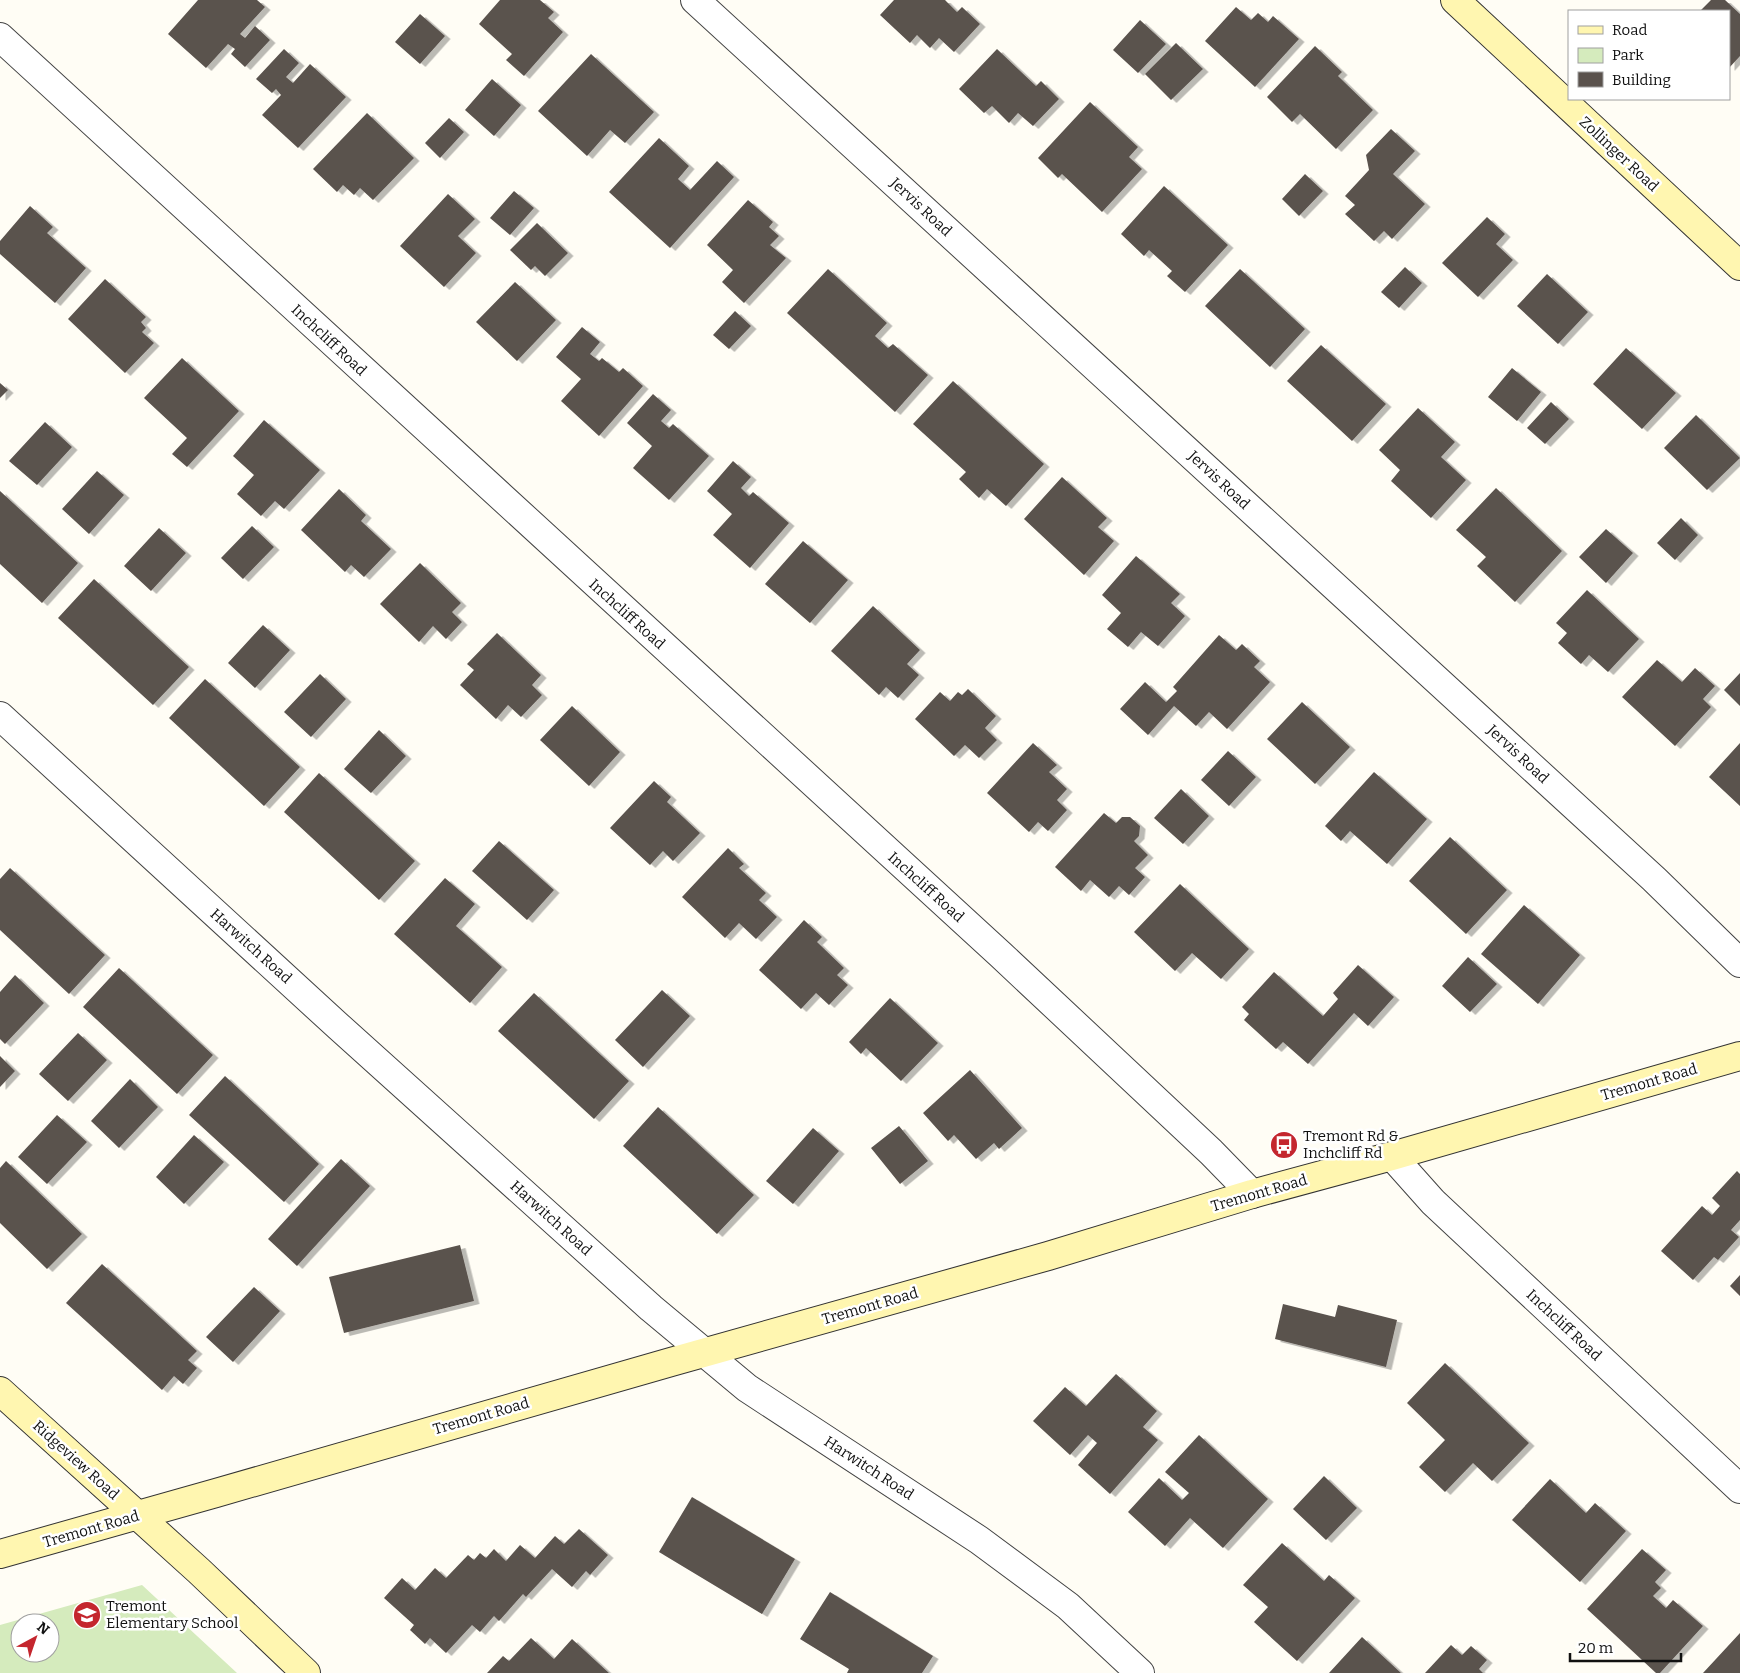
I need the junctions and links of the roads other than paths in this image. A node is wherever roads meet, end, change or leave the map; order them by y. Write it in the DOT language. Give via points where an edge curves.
graph roads {
  1 [pos="695,0"];
  2 [pos="1455,0"];
  3 [pos="0,37"];
  4 [pos="1740,266"];
  5 [pos="0,716"];
  6 [pos="1740,963"];
  7 [pos="1740,1056"];
  8 [pos="1392,1156"];
  9 [pos="1252,1194"];
  10 [pos="704,1353"];
  11 [pos="0,1392"];
  12 [pos="1740,1489"];
  13 [pos="138,1515"];
  14 [pos="0,1554"];
  15 [pos="306,1673"];
  16 [pos="1140,1673"];
  1 -- 6 [label="street, Jervis Road" via="1654,879"];
  2 -- 4 [label="main road, Zollinger Road"];
  3 -- 9 [label="street, Inchcliff Road" via="1000,955"];
  5 -- 10 [label="street, Harwitch Road" via="338,1026"];
  7 -- 8 [label="main road, Tremont Road"];
  8 -- 9 [label="main road, Tremont Road"];
  8 -- 12 [label="street, Inchcliff Road" via="1433,1202"];
  9 -- 10 [label="main road, Tremont Road" via="1048,1256"];
  10 -- 13 [label="main road, Tremont Road"];
  10 -- 16 [label="street, Harwitch Road" via="747,1388 979,1540 1068,1606"];
  11 -- 13 [label="main road, Ridgeview Road"];
  13 -- 14 [label="main road, Tremont Road"];
  13 -- 15 [label="main road, Ridgeview Road"];
}
